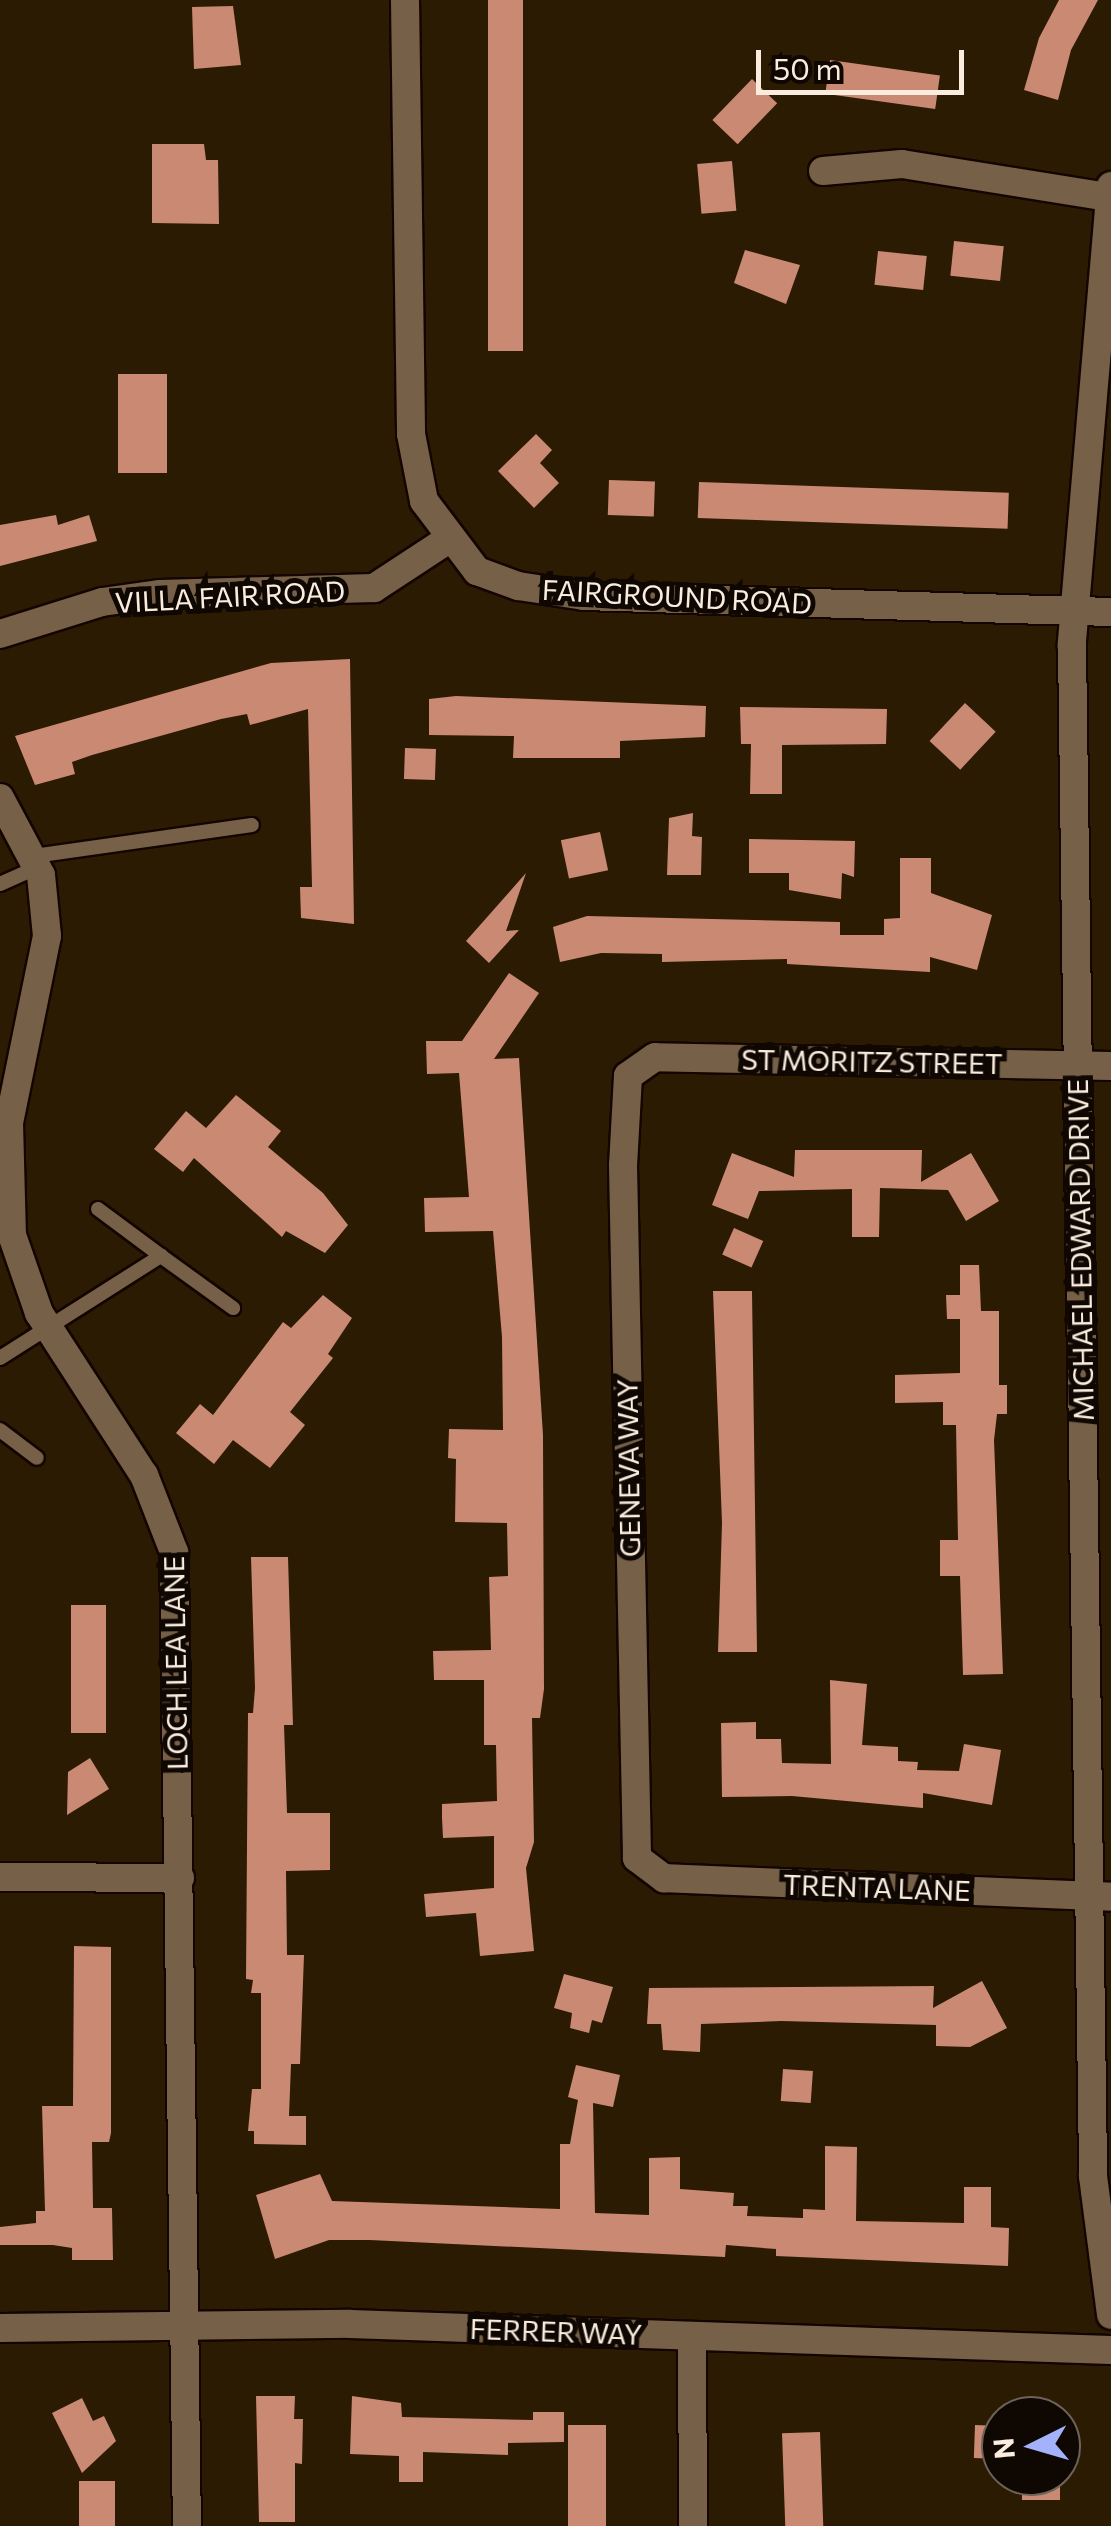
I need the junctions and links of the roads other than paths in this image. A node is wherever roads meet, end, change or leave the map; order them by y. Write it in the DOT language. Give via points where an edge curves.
graph roads {
  1 [pos="406,0"];
  2 [pos="823,171"];
  3 [pos="1110,191"];
  4 [pos="450,538"];
  5 [pos="1075,610"];
  6 [pos="1111,612"];
  7 [pos="0,634"];
  8 [pos="0,798"];
  9 [pos="252,825"];
  10 [pos="36,861"];
  11 [pos="0,884"];
  12 [pos="1078,1065"];
  13 [pos="635,1066"];
  14 [pos="1111,1066"];
  15 [pos="98,1208"];
  16 [pos="161,1256"];
  17 [pos="233,1308"];
  18 [pos="48,1329"];
  19 [pos="0,1358"];
  20 [pos="0,1430"];
  21 [pos="37,1458"];
  22 [pos="645,1870"];
  23 [pos="0,1877"];
  24 [pos="180,1878"];
  25 [pos="1099,1897"];
  26 [pos="1111,2315"];
  27 [pos="183,2325"];
  28 [pos="0,2328"];
  29 [pos="692,2336"];
  30 [pos="1111,2350"];
  31 [pos="187,2526"];
  32 [pos="693,2526"];
  1 -- 4 [label="street, FAIRGROUND ROAD" via="411,434 424,501"];
  2 -- 3 [label="street" via="902,164"];
  3 -- 5 [label="street, MICHAEL EDWARD DRIVE"];
  4 -- 5 [label="street, FAIRGROUND ROAD" via="477,571 568,594"];
  4 -- 7 [label="street, VILLA FAIR ROAD" via="374,588 160,594 102,602"];
  5 -- 6 [label="street, FAIRGROUND ROAD"];
  5 -- 12 [label="street, MICHAEL EDWARD DRIVE"];
  8 -- 10 [label="street, LOCH LEA LANE"];
  9 -- 10 [label="lane"];
  10 -- 11 [label="lane"];
  10 -- 18 [label="street, LOCH LEA LANE" via="47,936 6,1168 19,1265"];
  12 -- 13 [label="street, ST MORITZ STREET" via="655,1058"];
  12 -- 14 [label="street, ST MORITZ STREET"];
  12 -- 25 [label="street, MICHAEL EDWARD DRIVE"];
  13 -- 22 [label="street, GENEVA WAY" via="624,1096 623,1165 634,1841"];
  15 -- 16 [label="lane"];
  16 -- 17 [label="lane"];
  16 -- 18 [label="lane"];
  18 -- 19 [label="lane"];
  18 -- 24 [label="street, LOCH LEA LANE" via="144,1475 170,1532"];
  20 -- 21 [label="lane"];
  22 -- 25 [label="street, TRENTA LANE" via="664,1878"];
  23 -- 24 [label="street"];
  24 -- 27 [label="street, LOCH LEA LANE"];
  25 -- 26 [label="street, MICHAEL EDWARD DRIVE" via="1093,2176"];
  27 -- 28 [label="street, FERRER WAY"];
  27 -- 29 [label="street, FERRER WAY"];
  27 -- 31 [label="street, LOCH LEA LANE"];
  29 -- 30 [label="street, FERRER WAY"];
  29 -- 32 [label="street"];
}
